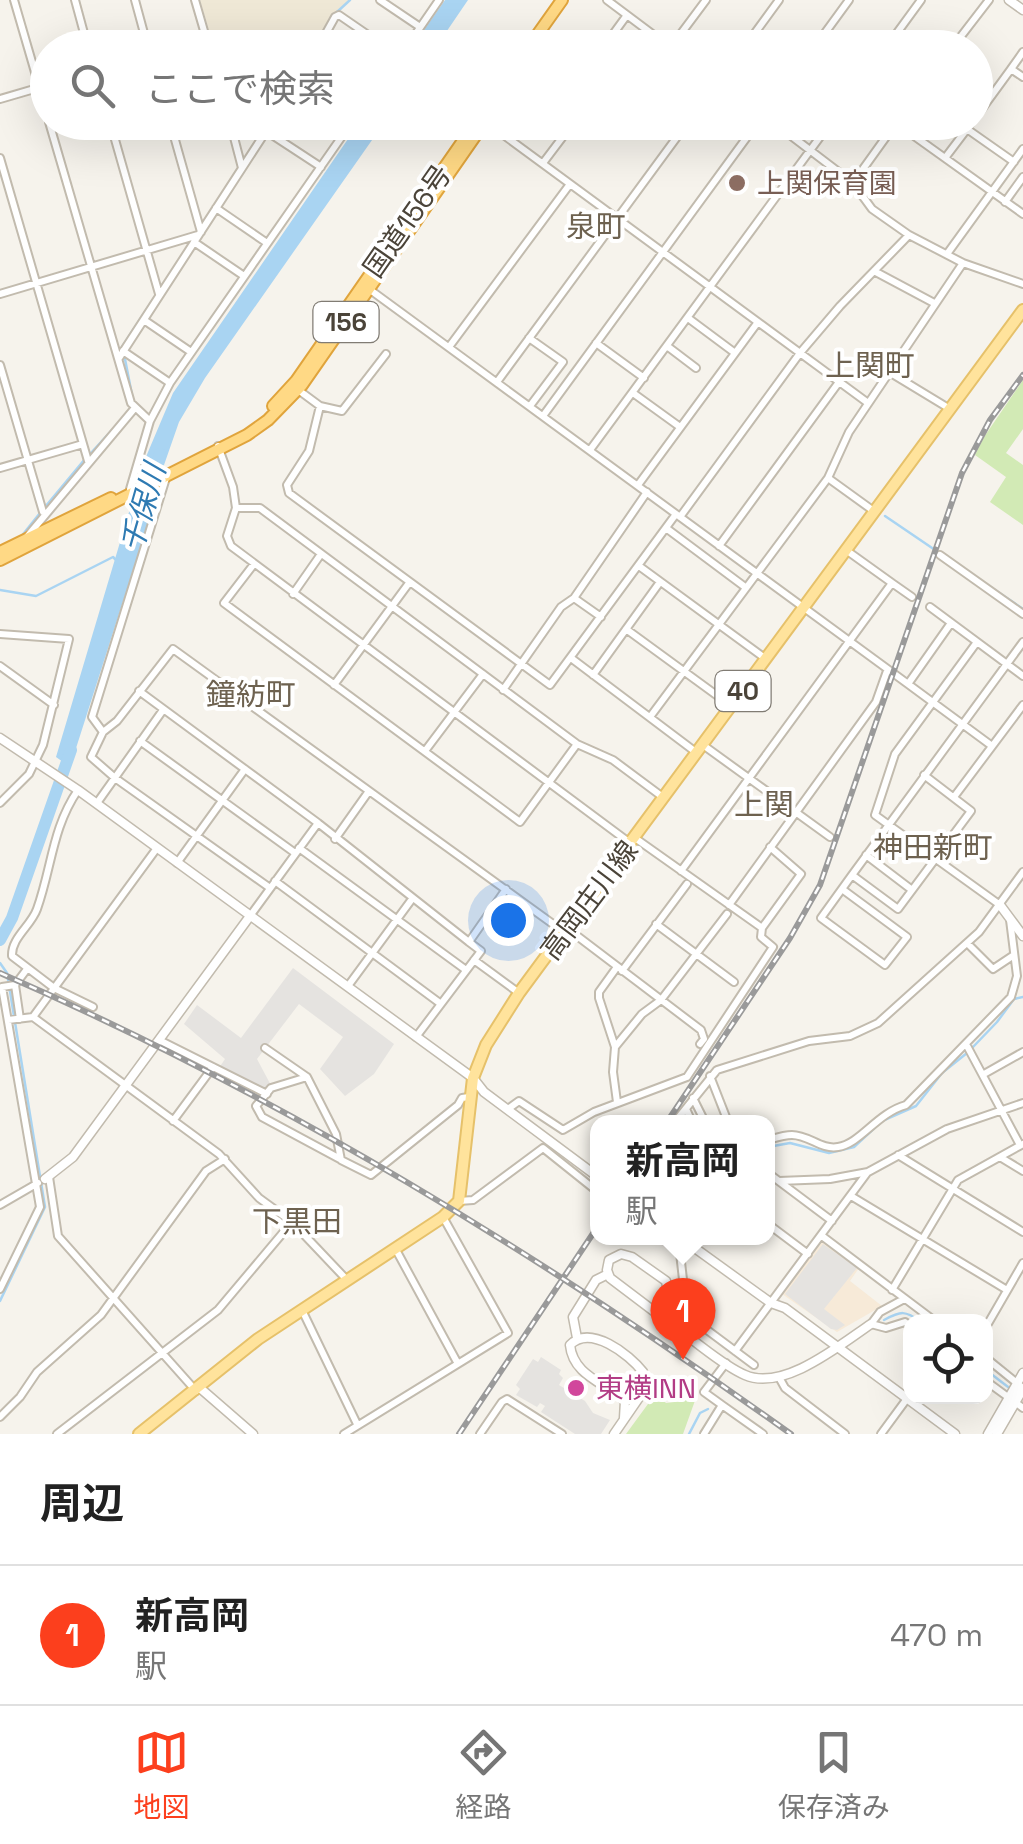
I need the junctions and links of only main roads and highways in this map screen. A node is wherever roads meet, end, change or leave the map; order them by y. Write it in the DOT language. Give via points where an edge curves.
graph roads {
  1 [pos="562,0"];
  2 [pos="570,0"];
  3 [pos="541,30"];
  4 [pos="549,30"];
  5 [pos="464,140"];
  6 [pos="473,140"];
  7 [pos="1023,310"];
  8 [pos="295,387"];
  9 [pos="132,490"];
  10 [pos="0,552"];
  11 [pos="0,560"];
  12 [pos="139,1434"];
  1 -- 3 [label="highway"];
  2 -- 4 [label="highway"];
  5 -- 8 [label="highway, 国道156号 / 156"];
  6 -- 8 [label="highway, 国道156号 / 156"];
  7 -- 12 [label="main road, 高岡庄川線 / 40" via="486,1044 469,1097 459,1202 258,1339"];
  8 -- 9 [label="highway, 国道156号 / 156" via="268,420"];
  9 -- 10 [label="highway, 国道156号 / 156"];
  9 -- 11 [label="highway, 国道156号 / 156"];
}
